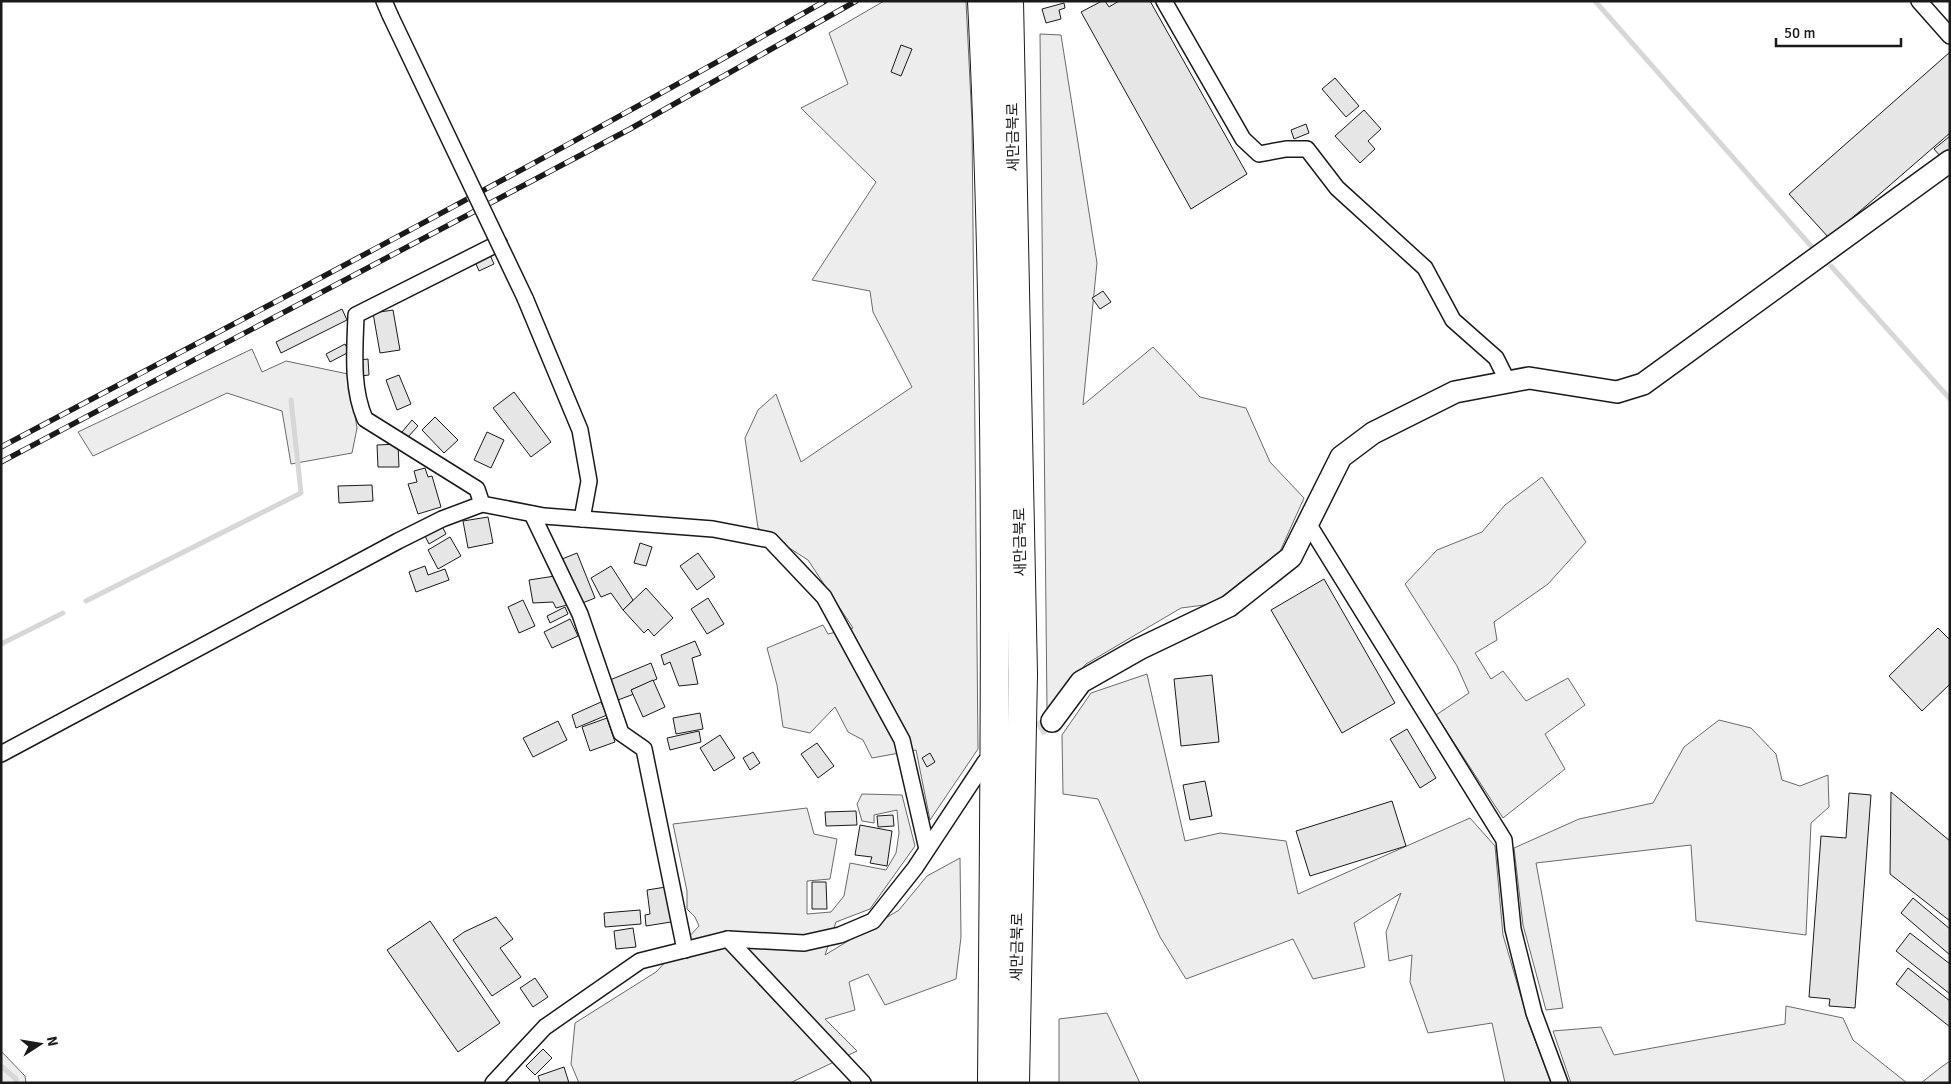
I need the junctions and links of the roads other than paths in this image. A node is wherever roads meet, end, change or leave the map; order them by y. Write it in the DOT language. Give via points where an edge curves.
graph roads {
  1 [pos="384,1"];
  2 [pos="982,1"];
  3 [pos="1009,1"];
  4 [pos="1164,1"];
  5 [pos="1919,1"];
  6 [pos="1950,36"];
  7 [pos="1950,161"];
  8 [pos="499,243"];
  9 [pos="1508,382"];
  10 [pos="482,504"];
  11 [pos="532,514"];
  12 [pos="582,519"];
  13 [pos="1308,525"];
  14 [pos="1052,722"];
  15 [pos="1,754"];
  16 [pos="985,762"];
  17 [pos="927,849"];
  18 [pos="728,939"];
  19 [pos="685,950"];
  20 [pos="492,1083"];
  21 [pos="863,1083"];
  22 [pos="992,1083"];
  23 [pos="1015,1083"];
  24 [pos="1560,1083"];
  1 -- 8 [label="street, bridge"];
  2 -- 22 [label="highway, 새만금북로" via="993,358"];
  3 -- 23 [label="highway, 새만금북로" via="1022,674"];
  4 -- 9 [label="street" via="1243,139 1259,154 1307,149 1337,188 1425,268 1453,320 1496,358"];
  5 -- 6 [label="street"];
  7 -- 9 [label="street" via="1643,384 1617,392 1529,378"];
  8 -- 10 [label="street" via="356,315 354,360 359,406 365,419 477,489"];
  8 -- 12 [label="street, bridge" via="580,430 589,481"];
  9 -- 13 [label="street" via="1455,392 1373,433 1341,456"];
  10 -- 11 [label="street"];
  10 -- 15 [label="street" via="398,541"];
  11 -- 12 [label="street"];
  11 -- 19 [label="street" via="580,614 622,733 644,749"];
  12 -- 17 [label="street" via="713,528 770,540 824,597 902,740"];
  13 -- 14 [label="street" via="1291,557 1229,606 1139,649 1081,682"];
  13 -- 24 [label="street" via="1504,840 1513,929 1534,1013"];
  16 -- 17 [label="street"];
  17 -- 18 [label="street" via="874,921 840,935 804,942"];
  18 -- 19 [label="street"];
  18 -- 21 [label="street"];
  19 -- 20 [label="street" via="640,961 544,1027"];
}
